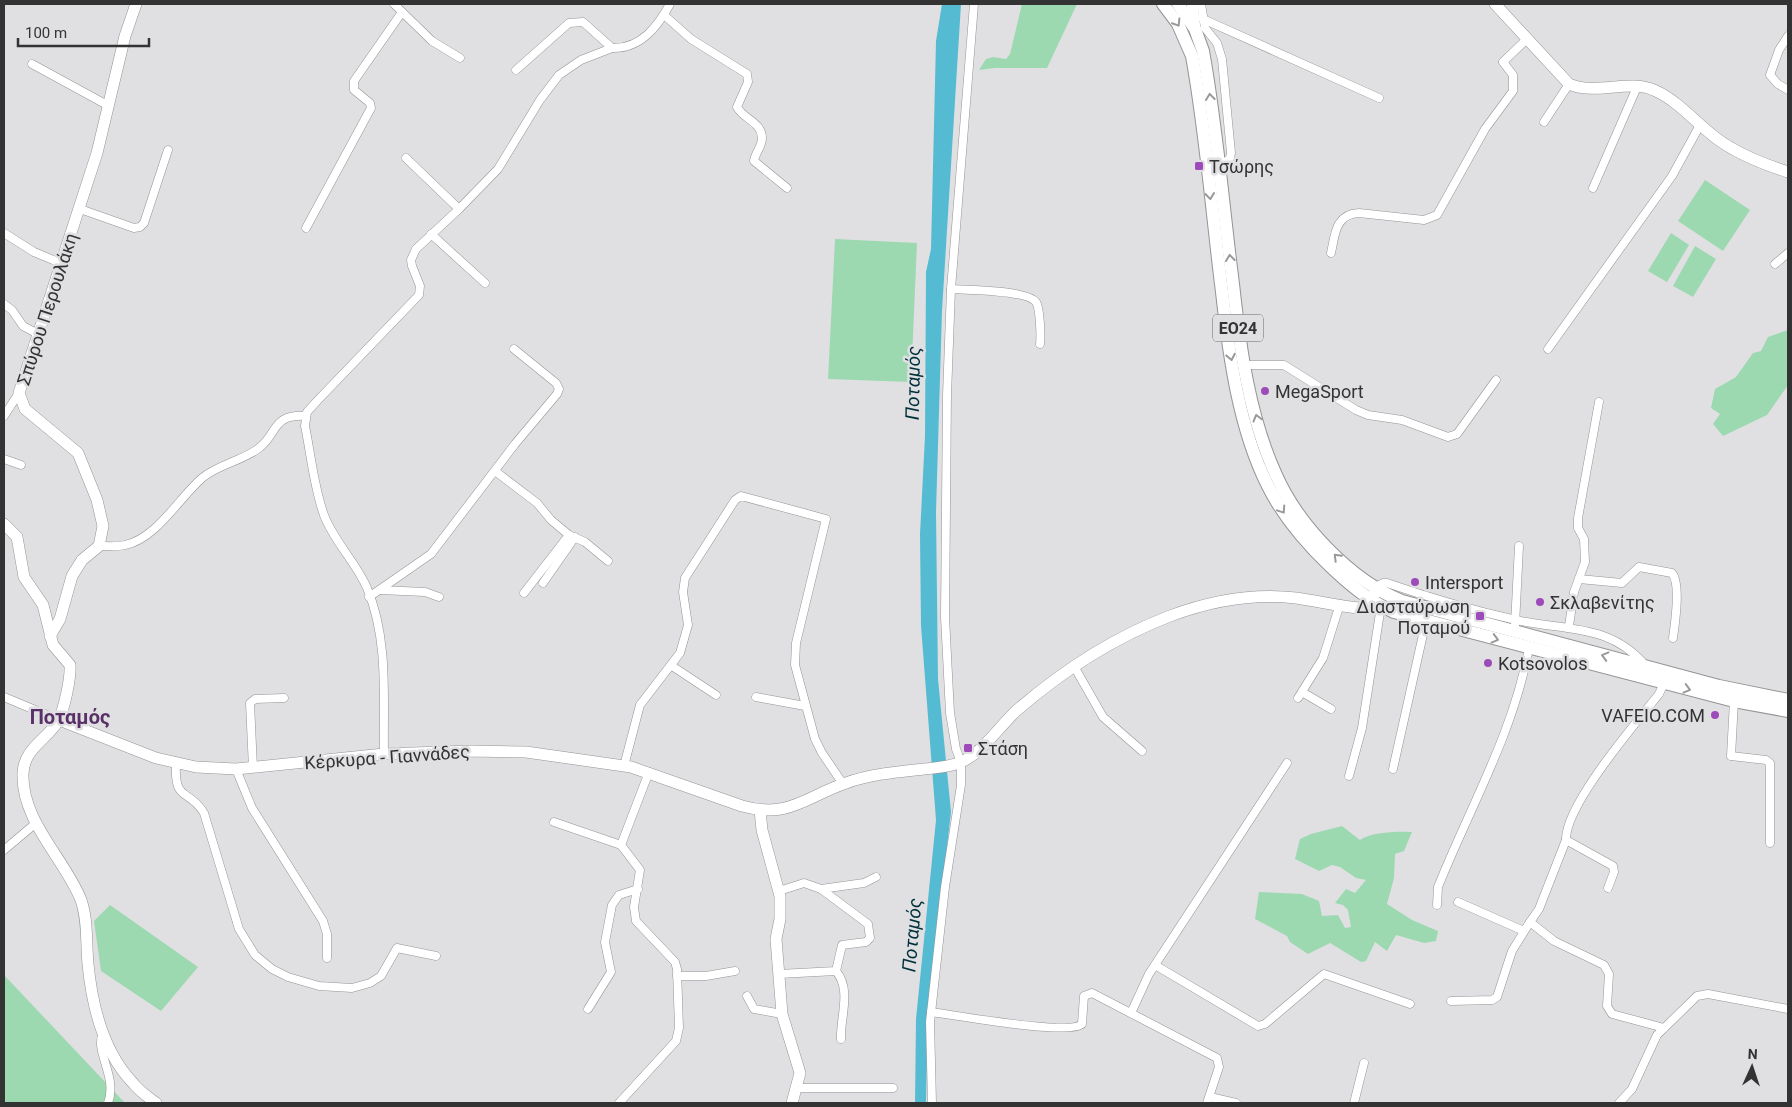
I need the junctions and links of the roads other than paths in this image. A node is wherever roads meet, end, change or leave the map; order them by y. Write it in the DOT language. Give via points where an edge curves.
graph roads {
  1 [pos="136,4"];
  2 [pos="394,4"];
  3 [pos="670,4"];
  4 [pos="974,4"];
  5 [pos="1163,4"];
  6 [pos="1178,4"];
  7 [pos="1192,4"];
  8 [pos="1201,4"];
  9 [pos="1494,4"];
  10 [pos="402,12"];
  11 [pos="664,15"];
  12 [pos="1199,24"];
  13 [pos="1788,36"];
  14 [pos="1527,39"];
  15 [pos="612,48"];
  16 [pos="460,58"];
  17 [pos="32,64"];
  18 [pos="516,70"];
  19 [pos="1569,84"];
  20 [pos="1637,87"];
  21 [pos="1788,90"];
  22 [pos="1379,98"];
  23 [pos="109,106"];
  24 [pos="1544,122"];
  25 [pos="1700,125"];
  26 [pos="168,150"];
  27 [pos="406,158"];
  28 [pos="1788,172"];
  29 [pos="787,188"];
  30 [pos="1593,188"];
  31 [pos="80,209"];
  32 [pos="459,209"];
  33 [pos="306,228"];
  34 [pos="4,233"];
  35 [pos="431,234"];
  36 [pos="1331,253"];
  37 [pos="1788,254"];
  38 [pos="63,264"];
  39 [pos="1775,264"];
  40 [pos="485,283"];
  41 [pos="951,289"];
  42 [pos="4,304"];
  43 [pos="38,334"];
  44 [pos="1040,344"];
  45 [pos="514,348"];
  46 [pos="1548,349"];
  47 [pos="1244,365"];
  48 [pos="1496,380"];
  49 [pos="20,393"];
  50 [pos="1599,402"];
  51 [pos="4,416"];
  52 [pos="306,416"];
  53 [pos="4,459"];
  54 [pos="21,465"];
  55 [pos="495,471"];
  56 [pos="4,524"];
  57 [pos="572,536"];
  58 [pos="99,546"];
  59 [pos="1519,546"];
  60 [pos="608,561"];
  61 [pos="1579,579"];
  62 [pos="543,582"];
  63 [pos="380,590"];
  64 [pos="1371,593"];
  65 [pos="524,594"];
  66 [pos="369,597"];
  67 [pos="439,597"];
  68 [pos="1340,604"];
  69 [pos="1381,606"];
  70 [pos="1429,610"];
  71 [pos="1515,626"];
  72 [pos="1569,626"];
  73 [pos="50,636"];
  74 [pos="1673,638"];
  75 [pos="1529,648"];
  76 [pos="672,666"];
  77 [pos="1647,667"];
  78 [pos="1075,668"];
  79 [pos="1664,683"];
  80 [pos="716,694"];
  81 [pos="4,697"];
  82 [pos="756,697"];
  83 [pos="284,698"];
  84 [pos="1788,700"];
  85 [pos="1734,701"];
  86 [pos="805,706"];
  87 [pos="1332,709"];
  88 [pos="1788,711"];
  89 [pos="59,720"];
  90 [pos="1142,751"];
  91 [pos="384,754"];
  92 [pos="961,762"];
  93 [pos="1287,763"];
  94 [pos="176,764"];
  95 [pos="624,766"];
  96 [pos="253,768"];
  97 [pos="236,769"];
  98 [pos="1393,769"];
  99 [pos="649,772"];
  100 [pos="1349,776"];
  101 [pos="844,784"];
  102 [pos="760,810"];
  103 [pos="554,822"];
  104 [pos="36,823"];
  105 [pos="1566,840"];
  106 [pos="1770,843"];
  107 [pos="622,845"];
  108 [pos="4,850"];
  109 [pos="876,877"];
  110 [pos="1608,888"];
  111 [pos="638,889"];
  112 [pos="821,889"];
  113 [pos="778,892"];
  114 [pos="1458,902"];
  115 [pos="1437,905"];
  116 [pos="1530,922"];
  117 [pos="1524,930"];
  118 [pos="436,956"];
  119 [pos="327,958"];
  120 [pos="1155,965"];
  121 [pos="735,971"];
  122 [pos="836,971"];
  123 [pos="779,974"];
  124 [pos="677,976"];
  125 [pos="747,996"];
  126 [pos="1451,1001"];
  127 [pos="1410,1004"];
  128 [pos="588,1009"];
  129 [pos="1788,1009"];
  130 [pos="931,1012"];
  131 [pos="1131,1013"];
  132 [pos="782,1014"];
  133 [pos="1664,1028"];
  134 [pos="103,1033"];
  135 [pos="841,1039"];
  136 [pos="1364,1064"];
  137 [pos="798,1088"];
  138 [pos="893,1088"];
  139 [pos="1208,1100"];
  140 [pos="108,1103"];
  141 [pos="156,1103"];
  142 [pos="619,1103"];
  143 [pos="792,1103"];
  144 [pos="932,1103"];
  145 [pos="1236,1103"];
  146 [pos="1354,1103"];
  147 [pos="1620,1103"];
  1 -- 23 [label="street, Σπύρου Περουλάκη"];
  2 -- 10 [label="street"];
  3 -- 11 [label="street"];
  4 -- 41 [label="street"];
  5 -- 64 [label="main road, ΕΟ24, one-way" via="1183,33 1192,56 1227,337 1239,398 1256,458 1272,495 1294,526 1320,556"];
  6 -- 12 [label="main road, ΕΟ24"];
  7 -- 12 [label="street"];
  8 -- 12 [label="street"];
  9 -- 14 [label="street"];
  10 -- 16 [label="street" via="432,41"];
  10 -- 33 [label="street" via="354,81 354,90 370,102 371,108"];
  11 -- 15 [label="street" via="648,35 637,42"];
  11 -- 29 [label="street" via="691,39 747,74 748,82 737,107 761,132 761,145 754,161"];
  12 -- 22 [label="street"];
  47 -- 12 [label="main road, ΕΟ24, one-way"];
  13 -- 21 [label="street" via="1770,75"];
  14 -- 19 [label="street"];
  14 -- 36 [label="street" via="1503,62 1513,75 1514,91 1485,129 1437,215 1424,220 1348,214 1337,225"];
  15 -- 18 [label="street" via="586,24 574,21"];
  15 -- 32 [label="street" via="581,60 559,75 498,169"];
  17 -- 23 [label="street"];
  19 -- 20 [label="street" via="1584,88"];
  19 -- 24 [label="street"];
  20 -- 25 [label="street" via="1657,91"];
  20 -- 30 [label="street"];
  23 -- 31 [label="street, Σπύρου Περουλάκη"];
  25 -- 28 [label="street" via="1732,148"];
  25 -- 46 [label="street" via="1672,176"];
  26 -- 31 [label="street" via="140,227 134,228"];
  27 -- 32 [label="street"];
  31 -- 38 [label="street, Σπύρου Περουλάκη"];
  32 -- 35 [label="street"];
  34 -- 38 [label="street" via="34,252"];
  35 -- 40 [label="street"];
  35 -- 52 [label="street" via="416,249 411,260 420,286 419,295"];
  37 -- 39 [label="street"];
  38 -- 43 [label="street, Σπύρου Περουλάκη"];
  41 -- 44 [label="street" via="1020,294 1033,299 1037,304 1042,333"];
  41 -- 92 [label="street" via="944,617 950,713"];
  42 -- 43 [label="street" via="23,326"];
  43 -- 49 [label="street, Σπύρου Περουλάκη"];
  45 -- 55 [label="street" via="556,383 559,392"];
  47 -- 48 [label="street" via="1284,365 1356,410 1402,420 1448,438 1456,434"];
  64 -- 47 [label="main road, ΕΟ24, one-way" via="1320,539 1283,489 1263,442"];
  49 -- 51 [label="street"];
  49 -- 58 [label="street, Σπύρου Περουλάκη" via="25,409 72,446 84,463 102,516 103,536"];
  50 -- 61 [label="street" via="1578,518 1586,556"];
  52 -- 58 [label="street" via="294,415 283,420 261,447 202,478 148,534 137,541 126,545"];
  52 -- 66 [label="street" via="305,426 324,516 367,588"];
  53 -- 54 [label="street"];
  55 -- 57 [label="street"];
  55 -- 63 [label="street" via="431,554"];
  56 -- 73 [label="street" via="17,536 24,577 41,600"];
  57 -- 60 [label="street"];
  57 -- 62 [label="street"];
  57 -- 65 [label="street"];
  58 -- 73 [label="street" via="82,560 72,576 60,619"];
  59 -- 71 [label="street"];
  61 -- 72 [label="street"];
  61 -- 74 [label="street" via="1619,584 1639,566 1672,573 1676,579"];
  63 -- 66 [label="street"];
  63 -- 67 [label="street" via="425,592"];
  64 -- 68 [label="street"];
  64 -- 69 [label="main road, ΕΟ24"];
  64 -- 70 [label="main road, ΕΟ24"];
  66 -- 91 [label="street" via="382,649"];
  68 -- 78 [label="street" via="1265,596 1219,602 1139,629"];
  68 -- 87 [label="street" via="1322,658 1300,695"];
  69 -- 70 [label="main road, ΕΟ24"];
  69 -- 100 [label="street" via="1362,728"];
  70 -- 71 [label="main road, ΕΟ24"];
  70 -- 75 [label="main road, ΕΟ24, one-way"];
  70 -- 98 [label="street"];
  71 -- 72 [label="street"];
  77 -- 71 [label="main road, ΕΟ24, one-way"];
  72 -- 77 [label="street" via="1621,644"];
  73 -- 89 [label="street" via="55,648 70,665"];
  75 -- 79 [label="main road, ΕΟ24"];
  75 -- 115 [label="street" via="1519,693 1486,780 1438,887"];
  76 -- 80 [label="street"];
  76 -- 86 [label="street" via="680,653 688,626 683,592 685,578 736,498 743,496 826,519 794,652"];
  76 -- 95 [label="street" via="640,705"];
  77 -- 84 [label="main road, ΕΟ24"];
  78 -- 90 [label="street" via="1103,717"];
  78 -- 92 [label="street" via="1016,711"];
  79 -- 85 [label="main road, ΕΟ24, one-way"];
  79 -- 105 [label="street" via="1600,770 1568,825"];
  81 -- 89 [label="street"];
  82 -- 86 [label="street"];
  83 -- 96 [label="street" via="255,699 250,703"];
  85 -- 88 [label="main road, ΕΟ24"];
  85 -- 106 [label="street" via="1731,756 1770,763"];
  86 -- 101 [label="street" via="818,746"];
  89 -- 94 [label="street, Κέρκυρα - Γιαννάδες"];
  89 -- 104 [label="street" via="29,753 23,768 24,785"];
  91 -- 95 [label="street, Κέρκυρα - Γιαννάδες" via="517,752"];
  91 -- 96 [label="street, Κέρκυρα - Γιαννάδες"];
  92 -- 101 [label="street, Κέρκυρα - Γιαννάδες" via="867,777"];
  92 -- 130 [label="street" via="961,785 944,887"];
  93 -- 120 [label="street"];
  94 -- 97 [label="street, Κέρκυρα - Γιαννάδες"];
  94 -- 118 [label="street" via="175,778 179,791 204,812 239,929 255,955 272,969 319,986 352,988 381,976 397,948"];
  95 -- 99 [label="street, Κέρκυρα - Γιαννάδες"];
  96 -- 97 [label="street, Κέρκυρα - Γιαννάδες"];
  97 -- 119 [label="street" via="252,808 323,920"];
  99 -- 102 [label="street, Κέρκυρα - Γιαννάδες" via="707,795"];
  99 -- 107 [label="street"];
  101 -- 102 [label="street, Κέρκυρα - Γιαννάδες" via="789,808"];
  102 -- 113 [label="street"];
  103 -- 107 [label="street"];
  104 -- 108 [label="street"];
  104 -- 134 [label="street" via="80,899 85,916 92,996"];
  105 -- 110 [label="street" via="1613,866"];
  105 -- 116 [label="street" via="1546,892"];
  107 -- 111 [label="street" via="639,865"];
  109 -- 112 [label="street" via="864,883"];
  111 -- 124 [label="street" via="633,915 675,962"];
  111 -- 128 [label="street" via="619,895 612,905 605,942 610,972"];
  112 -- 113 [label="street" via="807,883"];
  112 -- 122 [label="street" via="866,923 871,931 866,942 840,947"];
  113 -- 123 [label="street" via="780,919 776,939"];
  114 -- 117 [label="street"];
  116 -- 117 [label="street"];
  116 -- 133 [label="street" via="1554,941 1604,965 1609,974 1607,1006 1612,1014"];
  117 -- 126 [label="street" via="1512,951 1498,997"];
  120 -- 127 [label="street" via="1258,1026 1265,1024 1324,974"];
  120 -- 131 [label="street"];
  121 -- 124 [label="street"];
  122 -- 123 [label="street"];
  122 -- 135 [label="street" via="844,988"];
  123 -- 132 [label="street"];
  124 -- 142 [label="street" via="679,1028 676,1041"];
  125 -- 132 [label="street" via="754,1009"];
  129 -- 133 [label="street" via="1702,994"];
  130 -- 131 [label="street" via="1045,1028 1076,1028 1082,1024 1083,999 1089,993"];
  130 -- 144 [label="street"];
  131 -- 139 [label="street" via="1217,1058 1219,1067"];
  132 -- 137 [label="street" via="800,1074"];
  133 -- 147 [label="street" via="1653,1041 1632,1089"];
  134 -- 140 [label="street" via="100,1044 111,1081"];
  134 -- 141 [label="street" via="132,1083"];
  136 -- 146 [label="street"];
  137 -- 138 [label="street"];
  137 -- 143 [label="street"];
  139 -- 145 [label="street"];
}
